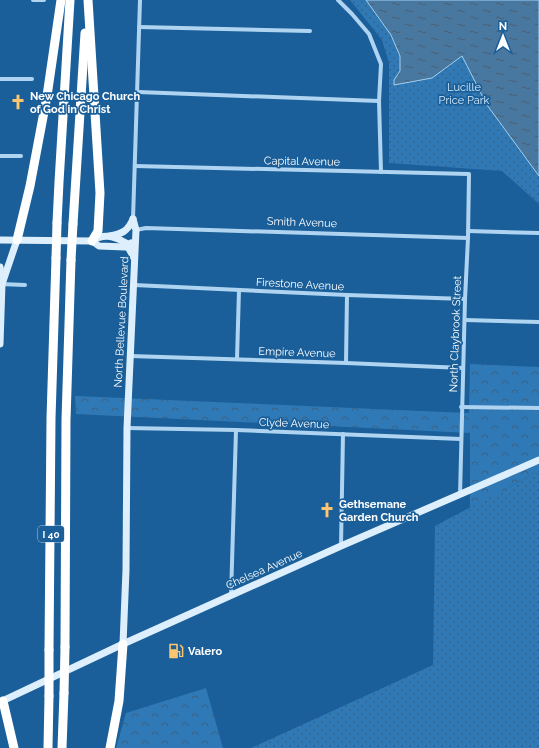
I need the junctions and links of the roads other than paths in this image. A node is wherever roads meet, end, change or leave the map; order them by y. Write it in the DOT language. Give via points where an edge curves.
graph roads {
  1 [pos="33,0"];
  2 [pos="44,0"];
  3 [pos="61,0"];
  4 [pos="70,0"];
  5 [pos="87,0"];
  6 [pos="140,0"];
  7 [pos="338,0"];
  8 [pos="139,26"];
  9 [pos="310,31"];
  10 [pos="0,78"];
  11 [pos="32,78"];
  12 [pos="138,92"];
  13 [pos="380,101"];
  14 [pos="0,156"];
  15 [pos="21,156"];
  16 [pos="135,166"];
  17 [pos="381,172"];
  18 [pos="469,174"];
  19 [pos="133,219"];
  20 [pos="468,231"];
  21 [pos="136,233"];
  22 [pos="539,233"];
  23 [pos="107,236"];
  24 [pos="468,238"];
  25 [pos="0,240"];
  26 [pos="17,240"];
  27 [pos="92,241"];
  28 [pos="128,246"];
  29 [pos="135,259"];
  30 [pos="0,267"];
  31 [pos="1,284"];
  32 [pos="25,285"];
  33 [pos="134,286"];
  34 [pos="239,290"];
  35 [pos="347,295"];
  36 [pos="465,299"];
  37 [pos="465,320"];
  38 [pos="539,322"];
  39 [pos="0,344"];
  40 [pos="130,356"];
  41 [pos="237,359"];
  42 [pos="346,363"];
  43 [pos="463,368"];
  44 [pos="462,407"];
  45 [pos="539,408"];
  46 [pos="127,428"];
  47 [pos="236,430"];
  48 [pos="343,434"];
  49 [pos="461,439"];
  50 [pos="539,460"];
  51 [pos="460,495"];
  52 [pos="341,546"];
  53 [pos="231,596"];
  54 [pos="123,644"];
  55 [pos="1,699"];
  56 [pos="14,748"];
  57 [pos="48,748"];
  58 [pos="62,748"];
  59 [pos="110,748"];
  1 -- 2 [label="street"];
  3 -- 26 [label="highway" via="47,96"];
  4 -- 57 [label="highway, I 40, bridge" via="57,223 51,418"];
  5 -- 27 [label="highway" via="100,193 98,230"];
  5 -- 58 [label="highway, I 40, bridge" via="71,260 66,420"];
  6 -- 8 [label="street, North Bellevue Boulevard"];
  7 -- 13 [label="street" via="369,34 381,64"];
  8 -- 9 [label="street"];
  8 -- 12 [label="street, North Bellevue Boulevard"];
  10 -- 11 [label="street"];
  12 -- 13 [label="street"];
  12 -- 16 [label="street, North Bellevue Boulevard"];
  13 -- 17 [label="street"];
  14 -- 15 [label="street"];
  16 -- 17 [label="street, Capital Avenue"];
  16 -- 19 [label="street, North Bellevue Boulevard"];
  17 -- 18 [label="street, Capital Avenue"];
  18 -- 20 [label="street, North Claybrook Street"];
  19 -- 21 [label="main road, North Bellevue Boulevard"];
  19 -- 23 [label="main road" via="123,233"];
  20 -- 22 [label="street"];
  20 -- 24 [label="street, North Claybrook Street"];
  21 -- 24 [label="street, Smith Avenue" via="146,228"];
  21 -- 28 [label="main road"];
  21 -- 29 [label="main road, North Bellevue Boulevard"];
  23 -- 27 [label="main road" via="99,236"];
  23 -- 28 [label="main road"];
  24 -- 36 [label="street, North Claybrook Street"];
  25 -- 26 [label="main road"];
  26 -- 27 [label="main road"];
  26 -- 31 [label="main road"];
  27 -- 28 [label="main road" via="99,246"];
  28 -- 29 [label="main road"];
  29 -- 33 [label="main road, North Bellevue Boulevard"];
  30 -- 31 [label="main road"];
  31 -- 32 [label="street"];
  31 -- 39 [label="main road"];
  33 -- 34 [label="street, Firestone Avenue"];
  33 -- 40 [label="main road, North Bellevue Boulevard"];
  34 -- 35 [label="street, Firestone Avenue"];
  34 -- 41 [label="street"];
  35 -- 36 [label="street, Firestone Avenue"];
  35 -- 42 [label="street"];
  36 -- 37 [label="street, North Claybrook Street"];
  37 -- 38 [label="street"];
  37 -- 43 [label="street, North Claybrook Street"];
  40 -- 41 [label="street, Empire Avenue"];
  40 -- 46 [label="main road, North Bellevue Boulevard"];
  41 -- 42 [label="street, Empire Avenue"];
  42 -- 43 [label="street, Empire Avenue"];
  43 -- 44 [label="street, North Claybrook Street"];
  44 -- 45 [label="street"];
  44 -- 49 [label="street, North Claybrook Street"];
  46 -- 47 [label="street, Clyde Avenue"];
  46 -- 54 [label="main road, North Bellevue Boulevard"];
  47 -- 48 [label="street, Clyde Avenue"];
  47 -- 53 [label="street"];
  48 -- 49 [label="street, Clyde Avenue"];
  48 -- 52 [label="street"];
  49 -- 51 [label="street, North Claybrook Street"];
  50 -- 51 [label="main road, Chelsea Avenue"];
  51 -- 52 [label="main road, Chelsea Avenue"];
  52 -- 53 [label="main road, Chelsea Avenue"];
  53 -- 54 [label="main road, Chelsea Avenue"];
  54 -- 55 [label="main road, Chelsea Avenue"];
  54 -- 59 [label="highway" via="119,701"];
  55 -- 56 [label="highway"];
}
